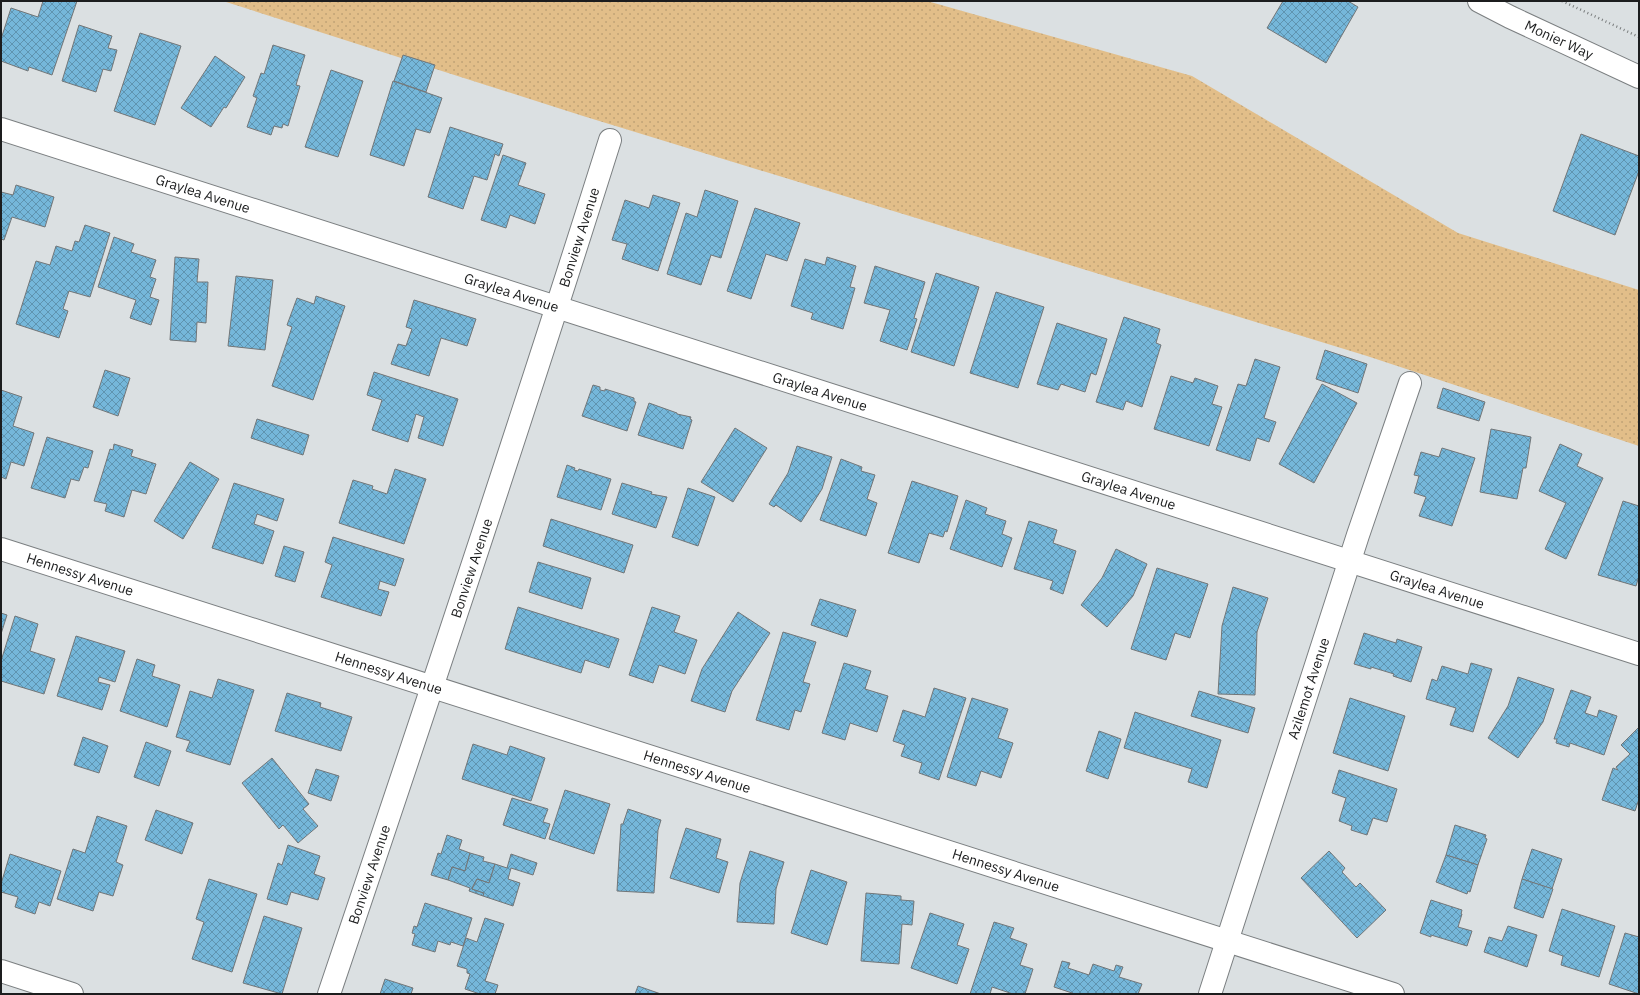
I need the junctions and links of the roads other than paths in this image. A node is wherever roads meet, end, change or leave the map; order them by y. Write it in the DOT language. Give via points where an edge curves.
graph roads {
  1 [pos="1479,1"];
  2 [pos="1639,77"];
  3 [pos="1,129"];
  4 [pos="610,140"];
  5 [pos="556,307"];
  6 [pos="1410,383"];
  7 [pos="1,548"];
  8 [pos="1350,560"];
  9 [pos="1639,654"];
  10 [pos="433,688"];
  11 [pos="1227,941"];
  12 [pos="1,971"];
  13 [pos="72,994"];
  14 [pos="328,994"];
  15 [pos="1210,994"];
  16 [pos="1393,994"];
  1 -- 2 [label="street, Monier Way" via="1510,18"];
  3 -- 5 [label="street, Graylea Avenue"];
  4 -- 5 [label="street, Bonview Avenue"];
  5 -- 8 [label="street, Graylea Avenue"];
  5 -- 10 [label="street, Bonview Avenue"];
  6 -- 8 [label="street, Azilemot Avenue"];
  7 -- 10 [label="street, Hennessy Avenue"];
  8 -- 9 [label="street, Graylea Avenue"];
  8 -- 11 [label="street, Azilemot Avenue"];
  10 -- 11 [label="street, Hennessy Avenue"];
  10 -- 14 [label="street, Bonview Avenue"];
  11 -- 15 [label="street, Azilemot Avenue"];
  11 -- 16 [label="street, Hennessy Avenue"];
  12 -- 13 [label="street"];
}
